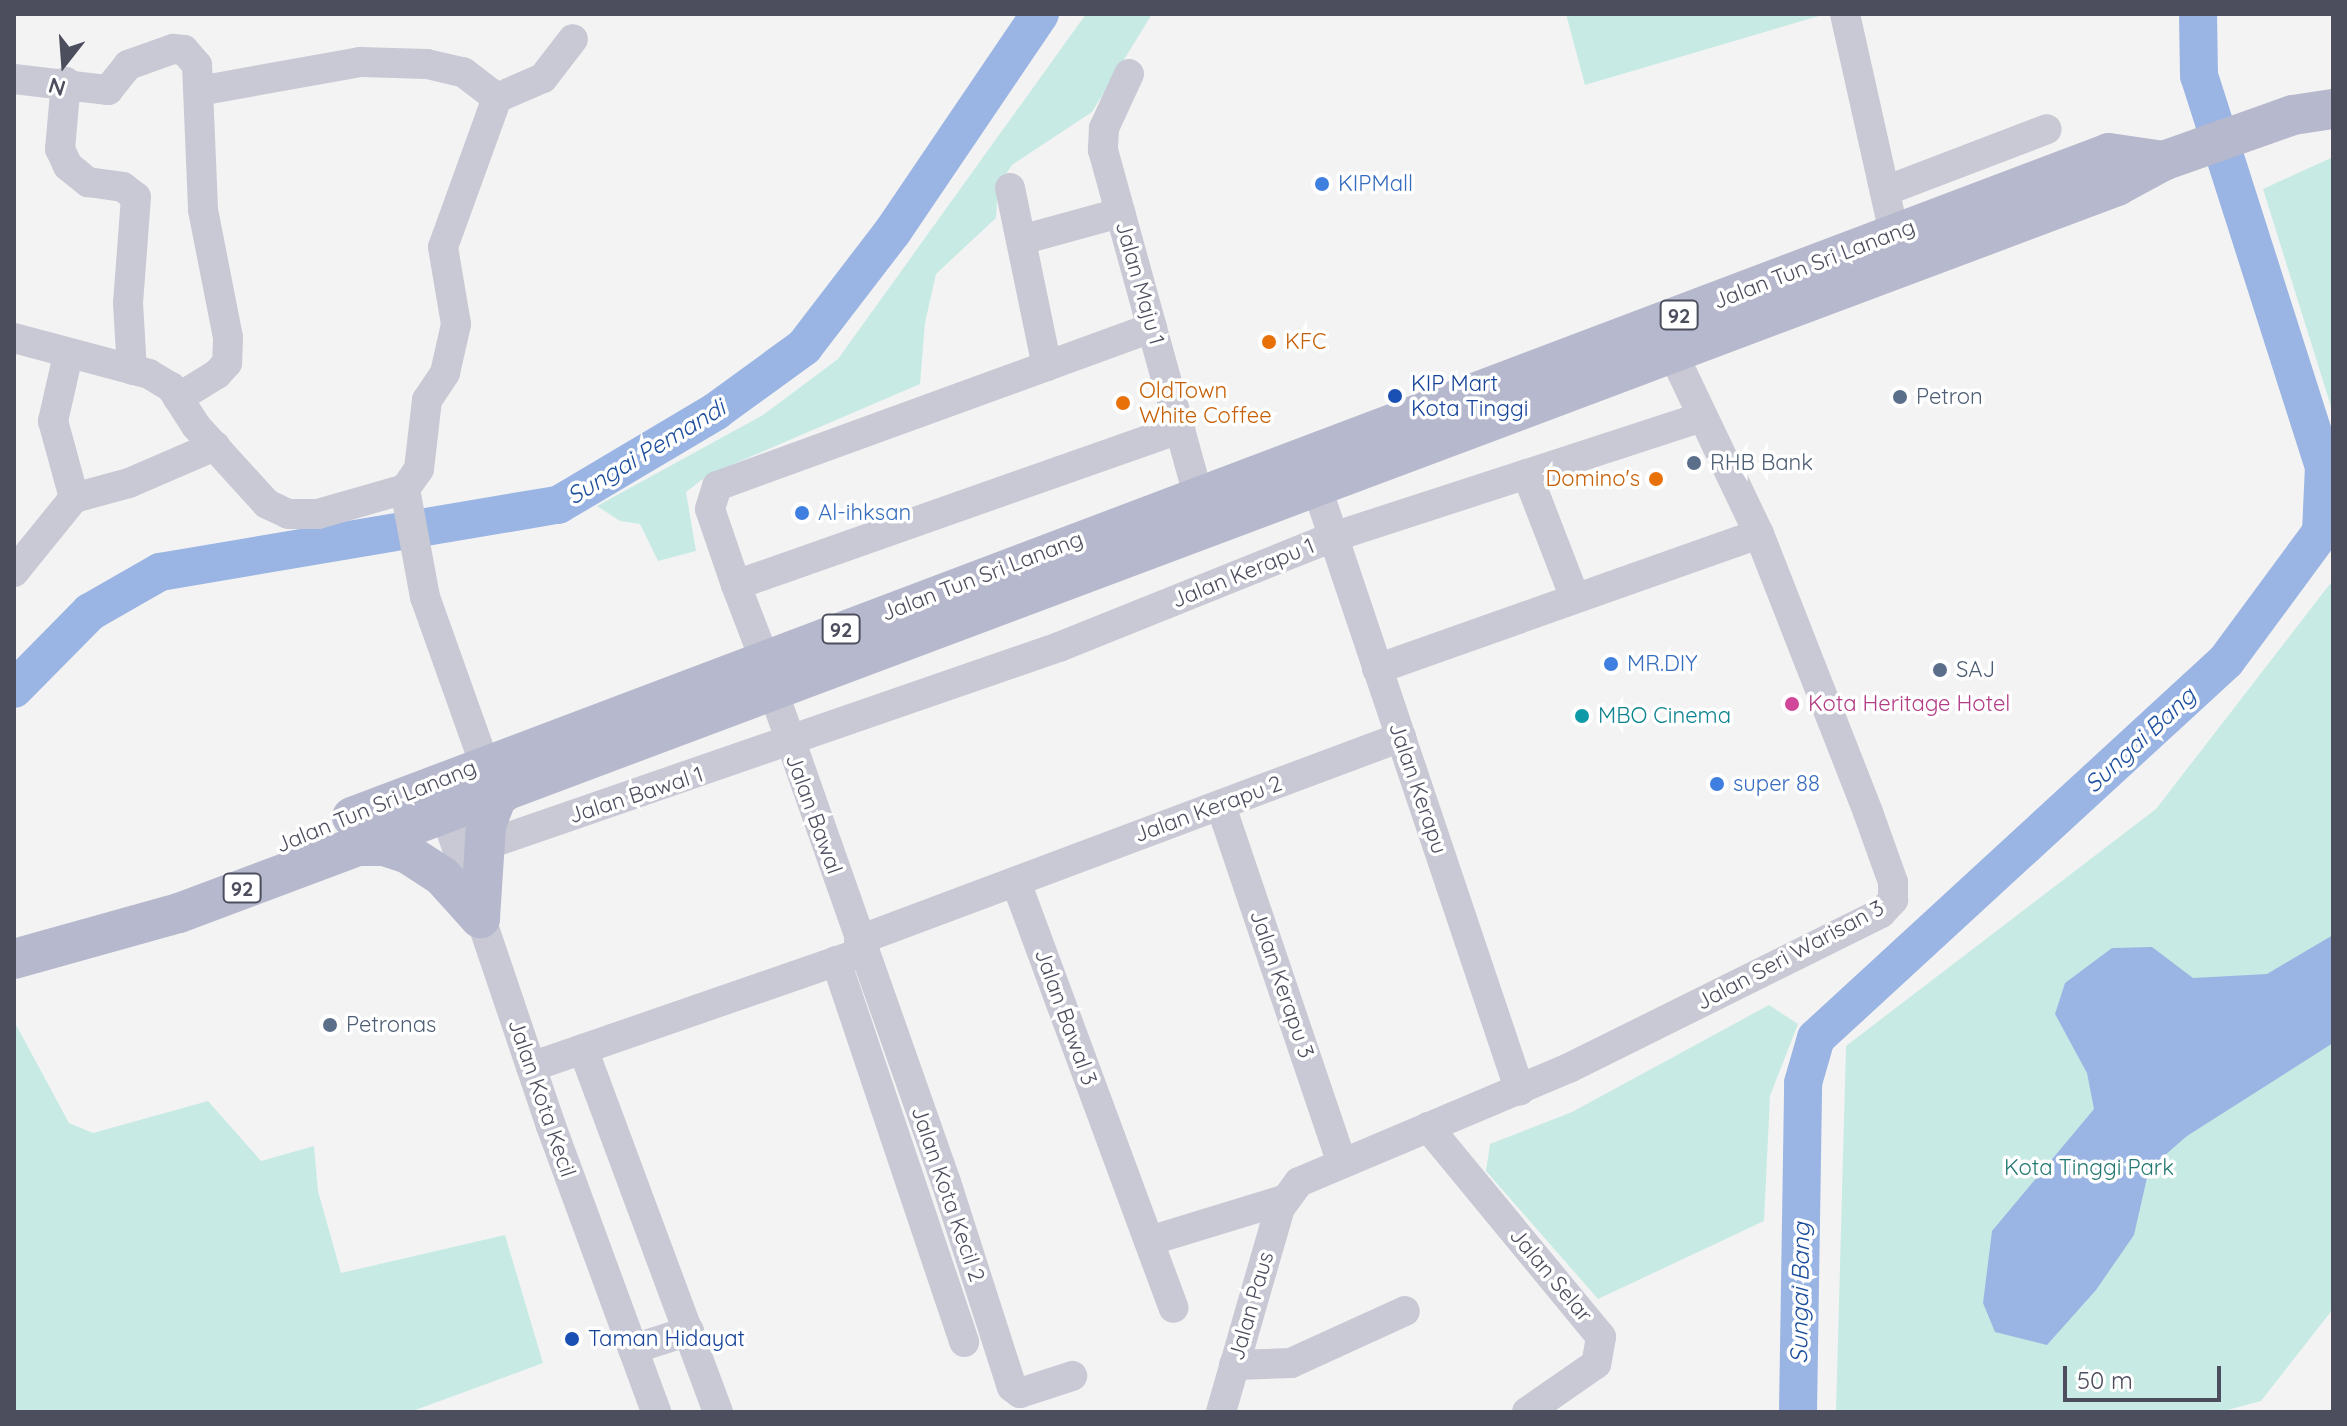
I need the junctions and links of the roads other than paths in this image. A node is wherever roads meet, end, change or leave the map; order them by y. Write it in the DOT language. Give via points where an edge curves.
graph roads {
  1 [pos="1845,14"];
  2 [pos="573,39"];
  3 [pos="1129,74"];
  4 [pos="14,79"];
  5 [pos="66,82"];
  6 [pos="2333,90"];
  7 [pos="199,91"];
  8 [pos="497,98"];
  9 [pos="2333,109"];
  10 [pos="2293,115"];
  11 [pos="2047,129"];
  12 [pos="2163,161"];
  13 [pos="1010,188"];
  14 [pos="1885,191"];
  15 [pos="1120,213"];
  16 [pos="1894,234"];
  17 [pos="1021,240"];
  18 [pos="1152,328"];
  19 [pos="14,338"];
  20 [pos="1672,352"];
  21 [pos="68,355"];
  22 [pos="1047,366"];
  23 [pos="132,370"];
  24 [pos="178,398"];
  25 [pos="1702,417"];
  26 [pos="1180,429"];
  27 [pos="215,446"];
  28 [pos="1527,474"];
  29 [pos="1316,485"];
  30 [pos="407,497"];
  31 [pos="74,498"];
  32 [pos="1203,511"];
  33 [pos="1759,534"];
  34 [pos="1333,537"];
  35 [pos="14,572"];
  36 [pos="736,585"];
  37 [pos="1574,596"];
  38 [pos="1377,669"];
  39 [pos="768,673"];
  40 [pos="1401,737"];
  41 [pos="789,744"];
  42 [pos="499,774"];
  43 [pos="439,796"];
  44 [pos="1221,806"];
  45 [pos="350,846"];
  46 [pos="483,846"];
  47 [pos="1016,882"];
  48 [pos="480,918"];
  49 [pos="853,951"];
  50 [pos="28,954"];
  51 [pos="583,1049"];
  52 [pos="531,1067"];
  53 [pos="1520,1091"];
  54 [pos="1428,1127"];
  55 [pos="1342,1163"];
  56 [pos="1283,1200"];
  57 [pos="1149,1241"];
  58 [pos="1174,1308"];
  59 [pos="1405,1311"];
  60 [pos="689,1331"];
  61 [pos="964,1342"];
  62 [pos="633,1349"];
  63 [pos="1234,1365"];
  64 [pos="1072,1376"];
  65 [pos="656,1412"];
  66 [pos="718,1412"];
  67 [pos="1221,1412"];
  68 [pos="1527,1412"];
  1 -- 14 [label="street"];
  2 -- 8 [label="street" via="543,78"];
  3 -- 15 [label="street, Jalan Maju 1" via="1102,135"];
  4 -- 5 [label="street"];
  5 -- 7 [label="street" via="112,88 128,65 173,49 191,55"];
  5 -- 23 [label="street" via="60,149 68,166 88,182 123,187 136,197 128,303"];
  6 -- 10 [label="main road, Jalan Tun Sri Lanang / 92"];
  7 -- 8 [label="street" via="360,62 427,64 463,72"];
  7 -- 24 [label="street" via="203,210 228,338 227,363"];
  8 -- 30 [label="street" via="443,247 456,324 445,373 427,400 419,469"];
  9 -- 10 [label="main road, Jalan Tun Sri Lanang / 92"];
  10 -- 12 [label="main road, Jalan Tun Sri Lanang / 92"];
  11 -- 14 [label="street"];
  12 -- 16 [label="main road, Jalan Tun Sri Lanang / 92" via="2109,153"];
  12 -- 20 [label="main road, Jalan Tun Sri Lanang / 92" via="2117,186"];
  13 -- 17 [label="street"];
  14 -- 16 [label="street"];
  15 -- 17 [label="street"];
  15 -- 18 [label="street, Jalan Maju 1"];
  16 -- 32 [label="main road, Jalan Tun Sri Lanang / 92"];
  17 -- 22 [label="street"];
  18 -- 22 [label="street"];
  18 -- 26 [label="street, Jalan Maju 1"];
  19 -- 21 [label="street"];
  20 -- 25 [label="street, Jalan Seri Warisan 3"];
  20 -- 29 [label="main road, Jalan Tun Sri Lanang / 92"];
  21 -- 23 [label="street"];
  21 -- 31 [label="street" via="53,421"];
  22 -- 36 [label="street, Jalan Bawal" via="717,486 710,509"];
  23 -- 24 [label="street" via="171,387"];
  24 -- 27 [label="street"];
  25 -- 28 [label="street, Jalan Kerapu 1"];
  25 -- 33 [label="street, Jalan Seri Warisan 3"];
  26 -- 32 [label="street, Jalan Maju 1"];
  26 -- 36 [label="street"];
  27 -- 30 [label="street" via="267,504 288,514 318,514"];
  27 -- 31 [label="street" via="129,483"];
  28 -- 34 [label="street, Jalan Kerapu 1"];
  28 -- 37 [label="street"];
  29 -- 32 [label="main road, Jalan Tun Sri Lanang / 92"];
  29 -- 34 [label="street, Jalan Kerapu"];
  30 -- 42 [label="street" via="425,597"];
  31 -- 35 [label="street"];
  32 -- 39 [label="main road, Jalan Tun Sri Lanang / 92"];
  33 -- 37 [label="street"];
  33 -- 53 [label="street, Jalan Seri Warisan 3" via="1868,812 1893,882 1893,900 1881,913"];
  34 -- 38 [label="street, Jalan Kerapu"];
  34 -- 41 [label="street, Jalan Kerapu 1" via="1059,647"];
  36 -- 39 [label="street, Jalan Bawal"];
  37 -- 38 [label="street"];
  38 -- 40 [label="street, Jalan Kerapu"];
  39 -- 41 [label="street, Jalan Bawal"];
  39 -- 42 [label="main road, Jalan Tun Sri Lanang / 92"];
  40 -- 44 [label="street, Jalan Kerapu 2"];
  40 -- 53 [label="street, Jalan Kerapu"];
  41 -- 46 [label="street, Jalan Bawal 1"];
  41 -- 49 [label="street, Jalan Bawal"];
  42 -- 43 [label="main road, Jalan Tun Sri Lanang / 92"];
  42 -- 46 [label="main road"];
  43 -- 45 [label="main road, Jalan Tun Sri Lanang / 92"];
  43 -- 48 [label="street, Jalan Kota Kecil"];
  43 -- 50 [label="main road, Jalan Tun Sri Lanang / 92" via="95,919"];
  44 -- 47 [label="street, Jalan Kerapu 2"];
  44 -- 55 [label="street, Jalan Kerapu 3"];
  45 -- 48 [label="main road" via="384,846 408,854 442,876"];
  45 -- 50 [label="main road, Jalan Tun Sri Lanang / 92" via="179,913"];
  46 -- 48 [label="main road"];
  47 -- 49 [label="street"];
  47 -- 57 [label="street, Jalan Bawal 3"];
  48 -- 52 [label="street, Jalan Kota Kecil"];
  49 -- 51 [label="street"];
  49 -- 61 [label="street" via="933,1248"];
  49 -- 64 [label="street, Jalan Kota Kecil 2" via="1012,1387 1020,1393"];
  51 -- 52 [label="street"];
  51 -- 60 [label="street"];
  52 -- 62 [label="street, Jalan Kota Kecil"];
  53 -- 54 [label="street, Jalan Seri Warisan 3"];
  54 -- 55 [label="street, Jalan Seri Warisan 3"];
  54 -- 68 [label="street, Jalan Selar" via="1601,1337 1596,1364"];
  55 -- 56 [label="street, Jalan Seri Warisan 3" via="1299,1182"];
  56 -- 57 [label="street"];
  56 -- 63 [label="street, Jalan Paus"];
  57 -- 58 [label="street, Jalan Bawal 3"];
  59 -- 63 [label="street" via="1291,1363"];
  60 -- 62 [label="street"];
  60 -- 66 [label="street"];
  62 -- 65 [label="street, Jalan Kota Kecil"];
  63 -- 67 [label="street, Jalan Paus"];
}
